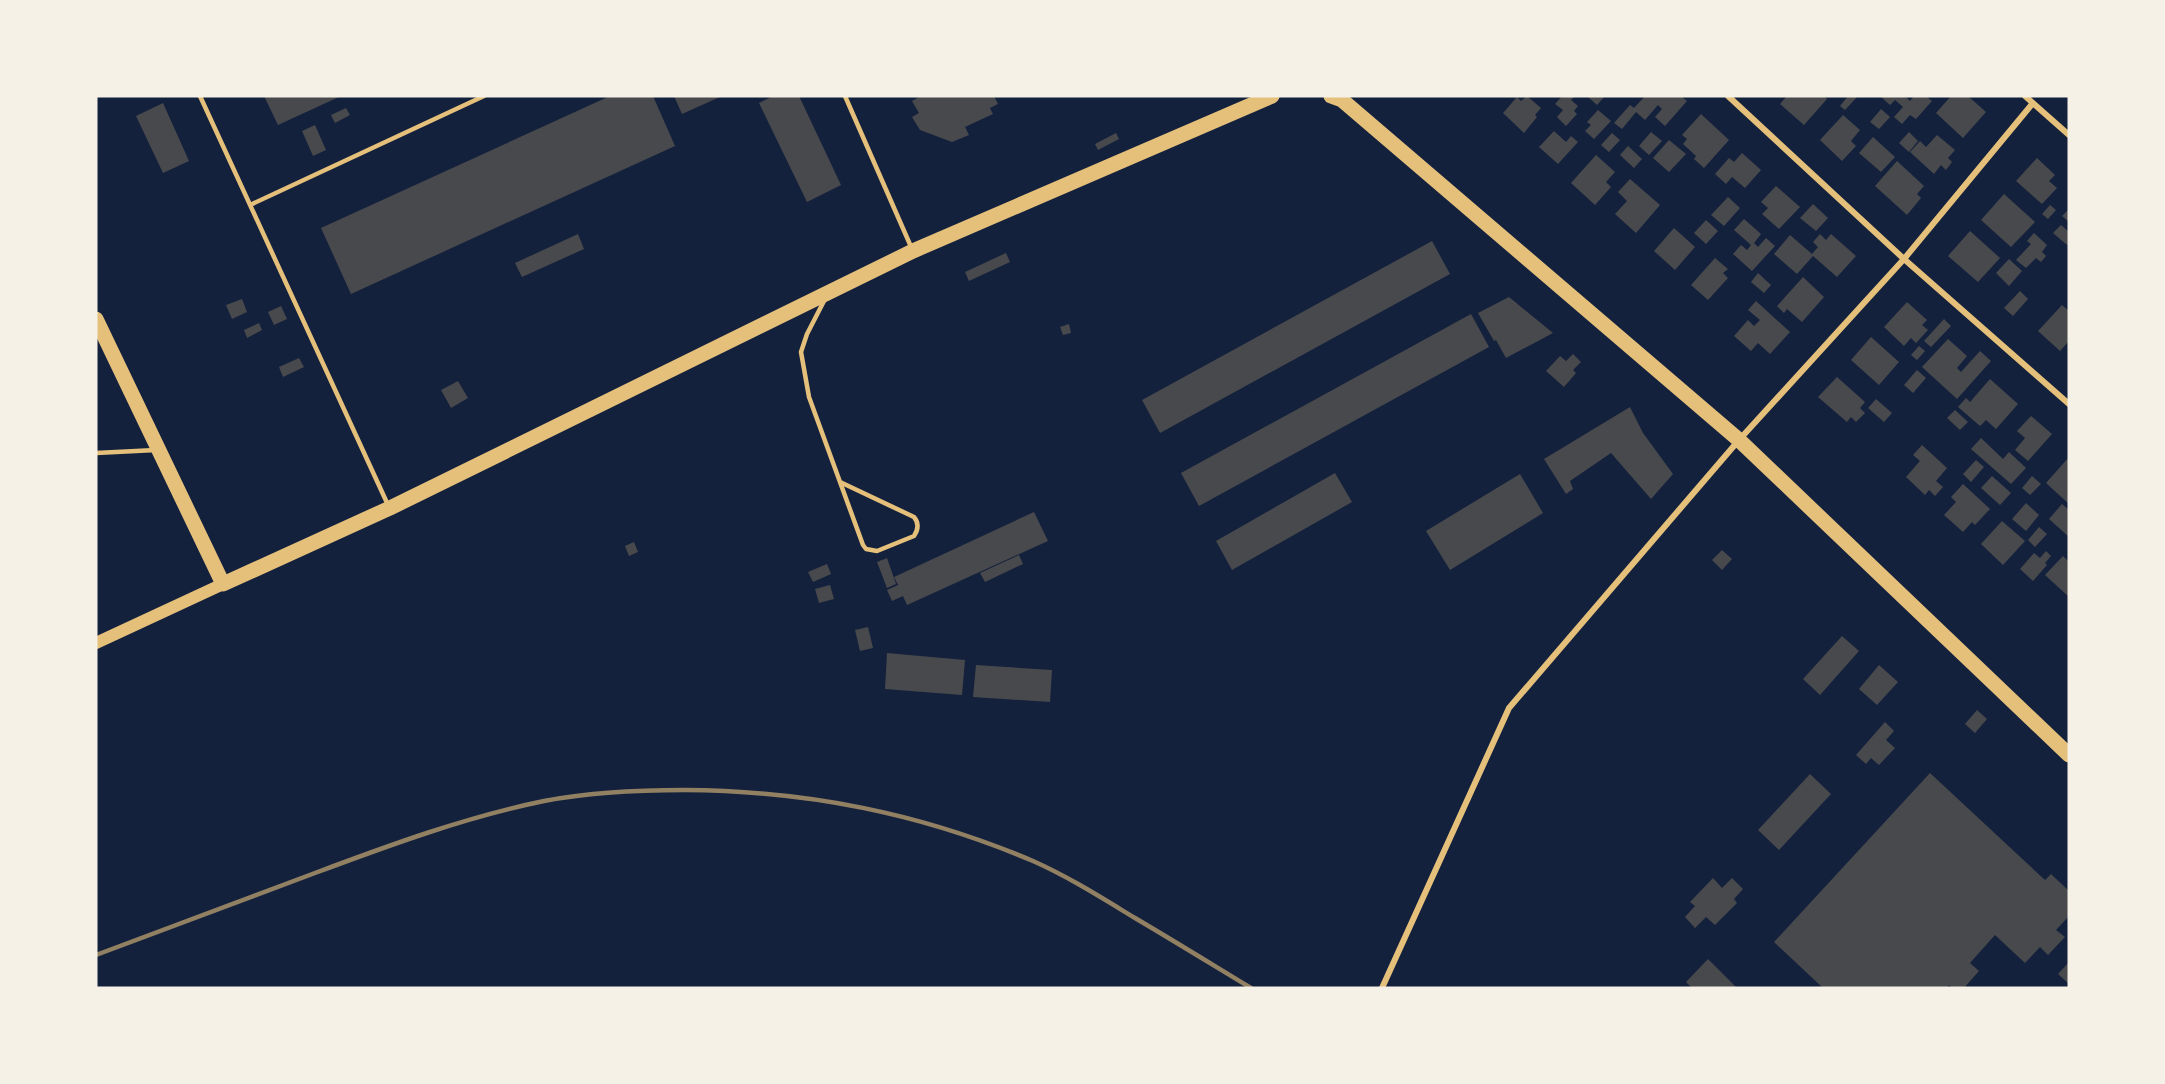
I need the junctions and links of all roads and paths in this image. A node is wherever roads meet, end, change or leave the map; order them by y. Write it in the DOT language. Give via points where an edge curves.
graph roads {
  1 [pos="200,96"];
  2 [pos="484,96"];
  3 [pos="845,96"];
  4 [pos="1272,96"];
  5 [pos="1331,96"];
  6 [pos="1728,96"];
  7 [pos="2025,96"];
  8 [pos="2035,96"];
  9 [pos="2033,104"];
  10 [pos="2069,135"];
  11 [pos="250,205"];
  12 [pos="913,251"];
  13 [pos="1904,258"];
  14 [pos="828,293"];
  15 [pos="96,319"];
  16 [pos="2069,404"];
  17 [pos="1739,440"];
  18 [pos="158,449"];
  19 [pos="96,453"];
  20 [pos="840,482"];
  21 [pos="390,508"];
  22 [pos="223,584"];
  23 [pos="96,643"];
  24 [pos="2069,755"];
  25 [pos="1382,988"];
  1 -- 11 [label="lane"];
  2 -- 11 [label="lane"];
  3 -- 12 [label="lane"];
  4 -- 12 [label="main road"];
  5 -- 17 [label="main road" via="1342,100"];
  6 -- 13 [label="street"];
  7 -- 9 [label="street"];
  8 -- 9 [label="lane"];
  9 -- 10 [label="street"];
  9 -- 13 [label="street"];
  11 -- 21 [label="lane"];
  12 -- 14 [label="main road"];
  13 -- 16 [label="street"];
  13 -- 17 [label="street"];
  14 -- 20 [label="lane" via="801,352 809,397"];
  14 -- 21 [label="main road"];
  15 -- 18 [label="main road"];
  17 -- 24 [label="main road"];
  17 -- 25 [label="street" via="1509,708"];
  18 -- 19 [label="lane"];
  18 -- 22 [label="main road"];
  20 -- 20 [label="lane" via="866,549 877,550 917,532 914,517"];
  21 -- 22 [label="main road"];
  22 -- 23 [label="main road"];
}
